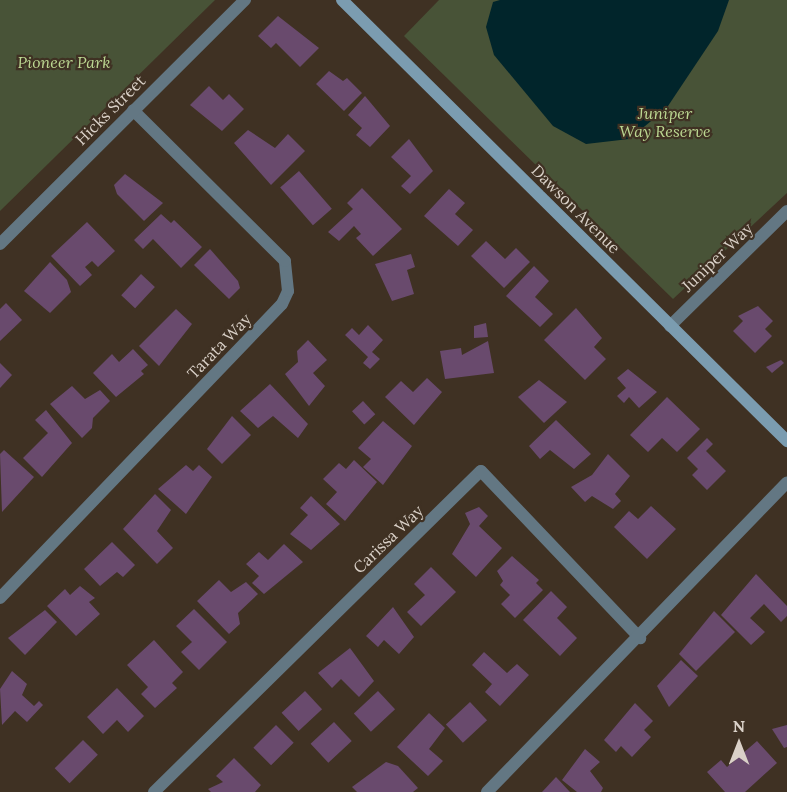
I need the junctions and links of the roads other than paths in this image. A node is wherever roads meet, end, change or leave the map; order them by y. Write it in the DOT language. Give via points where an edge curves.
graph roads {
  1 [pos="245,0"];
  2 [pos="342,0"];
  3 [pos="133,110"];
  4 [pos="787,212"];
  5 [pos="0,244"];
  6 [pos="670,326"];
  7 [pos="787,441"];
  8 [pos="787,482"];
  9 [pos="0,598"];
  10 [pos="640,638"];
  11 [pos="154,792"];
  12 [pos="487,792"];
  1 -- 3 [label="street, Hicks Street"];
  2 -- 6 [label="main road, Dawson Avenue"];
  3 -- 5 [label="street, Hicks Street"];
  3 -- 9 [label="street, Tarata Way" via="285,261 288,291 282,304"];
  4 -- 6 [label="street, Juniper Way"];
  6 -- 7 [label="main road, Dawson Avenue"];
  8 -- 10 [label="street"];
  10 -- 11 [label="street, Carissa Way" via="481,471"];
  10 -- 12 [label="street"];
}
